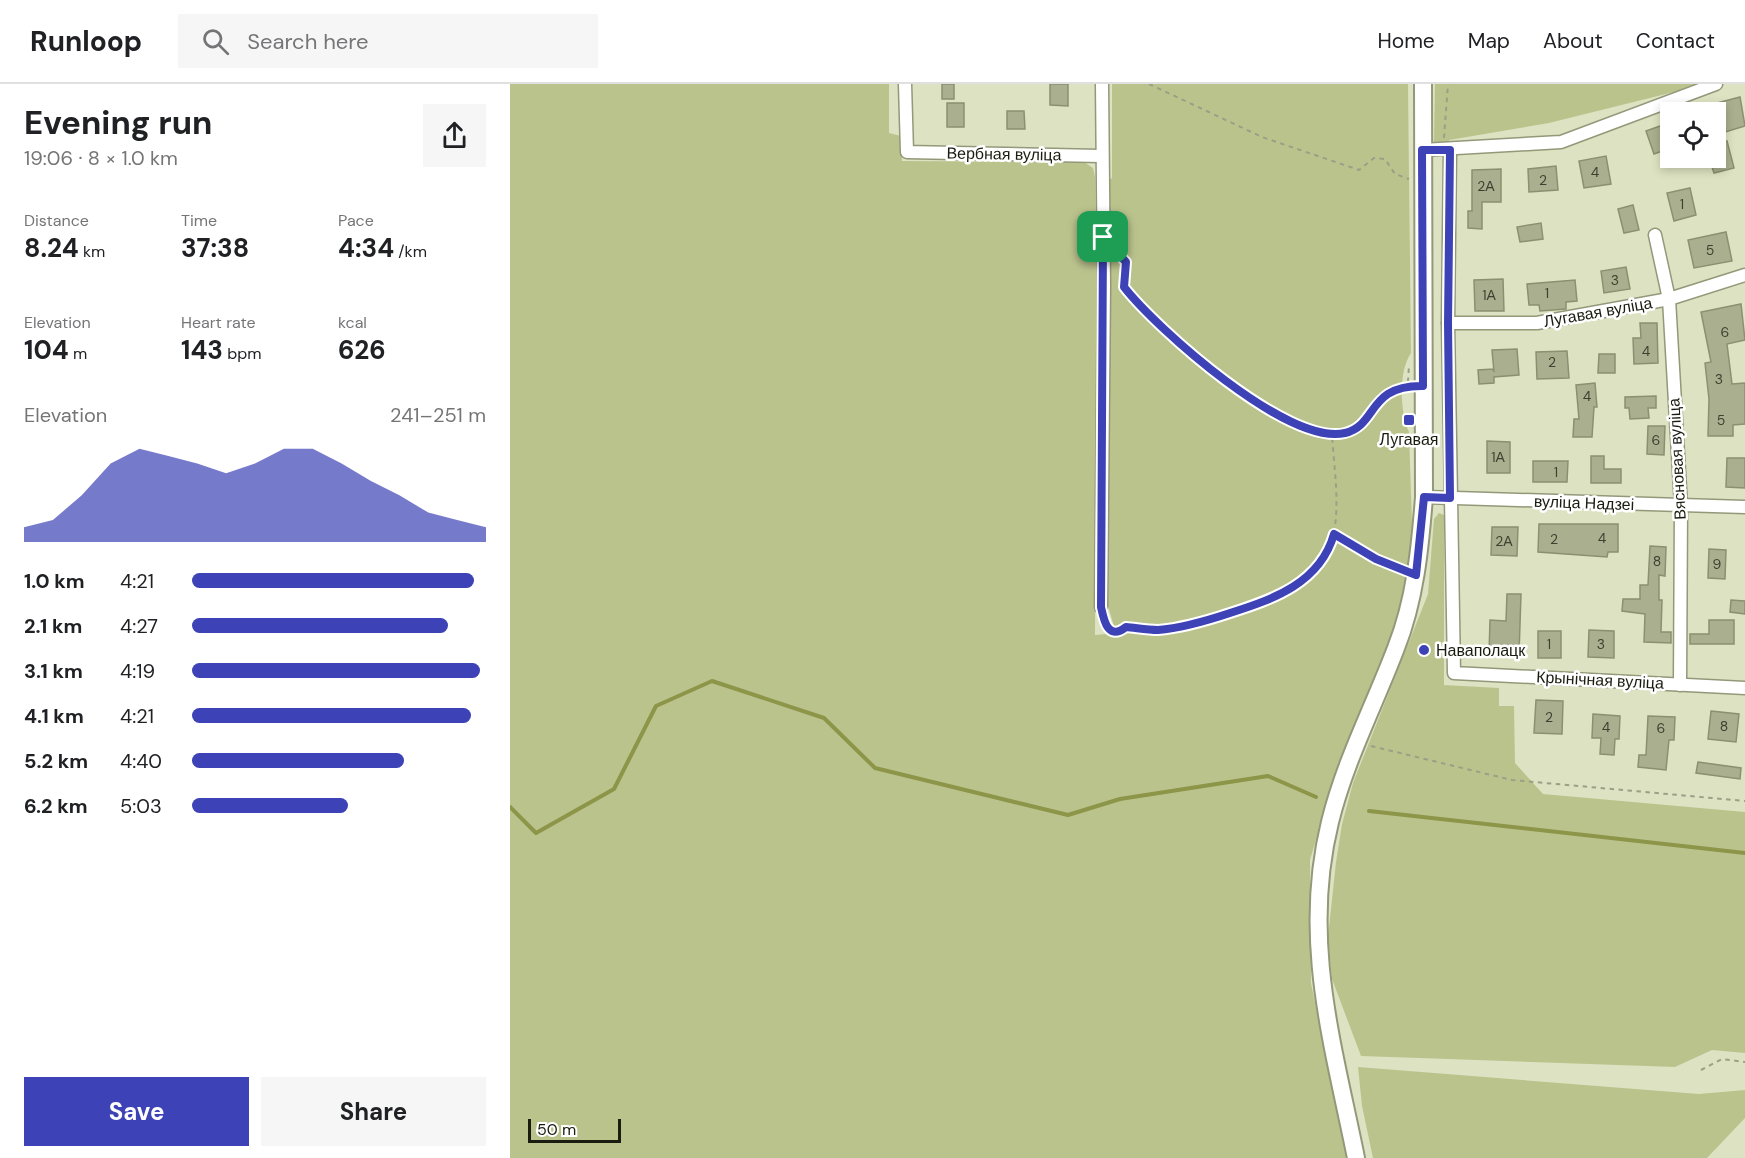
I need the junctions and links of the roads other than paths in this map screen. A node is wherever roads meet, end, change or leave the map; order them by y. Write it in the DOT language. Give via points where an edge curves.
graph roads {
  1 [pos="905,84"];
  2 [pos="1102,84"];
  3 [pos="1423,84"];
  4 [pos="1716,84"];
  5 [pos="1422,150"];
  6 [pos="1450,150"];
  7 [pos="1101,156"];
  8 [pos="1655,235"];
  9 [pos="1745,275"];
  10 [pos="1669,299"];
  11 [pos="1448,323"];
  12 [pos="1424,497"];
  13 [pos="1450,498"];
  14 [pos="1681,506"];
  15 [pos="1745,507"];
  16 [pos="1101,607"];
  17 [pos="1680,685"];
  18 [pos="1745,688"];
  19 [pos="1356,1158"];
  1 -- 7 [label="street, Вербная вуліца" via="907,152"];
  2 -- 7 [label="street"];
  3 -- 5 [label="main road"];
  4 -- 6 [label="street" via="1561,142"];
  5 -- 6 [label="street"];
  5 -- 12 [label="main road"];
  6 -- 11 [label="street"];
  7 -- 16 [label="street"];
  8 -- 10 [label="street, Вясновая вуліца"];
  9 -- 10 [label="street, Лугавая вуліца"];
  10 -- 11 [label="street, Лугавая вуліца" via="1537,323"];
  10 -- 14 [label="street, Вясновая вуліца"];
  11 -- 13 [label="street"];
  12 -- 13 [label="street, вуліца Надзеі"];
  12 -- 19 [label="main road" via="1412,598 1396,648 1342,780 1326,841 1318,900 1320,982"];
  13 -- 14 [label="street, вуліца Надзеі"];
  13 -- 17 [label="street, Крынічная вуліца" via="1454,673"];
  14 -- 15 [label="street, вуліца Надзеі"];
  14 -- 17 [label="street, Вясновая вуліца"];
  17 -- 18 [label="street, Крынічная вуліца"];
}
